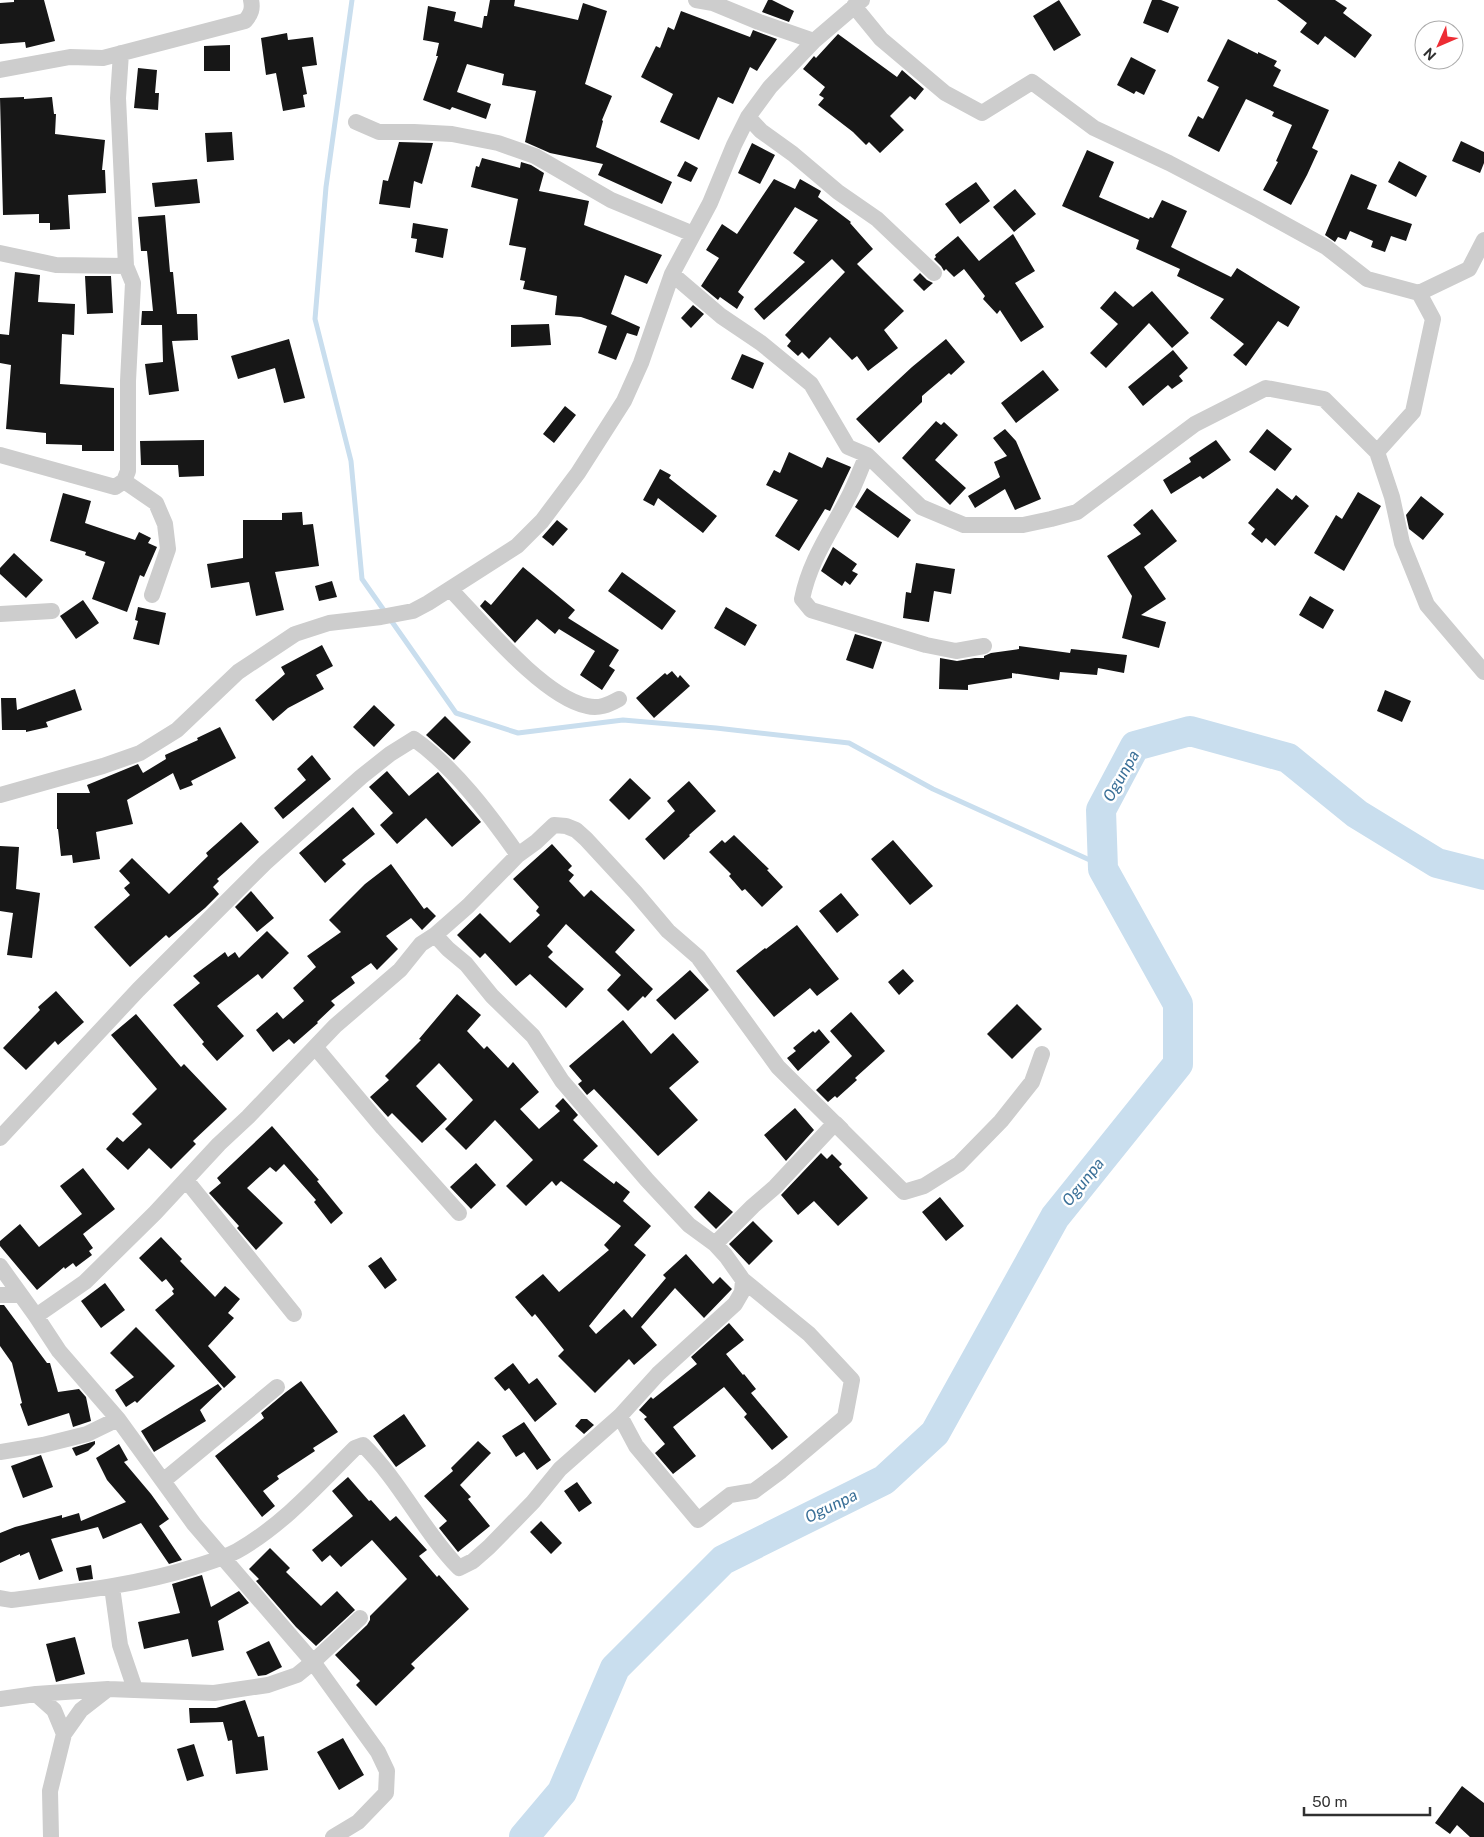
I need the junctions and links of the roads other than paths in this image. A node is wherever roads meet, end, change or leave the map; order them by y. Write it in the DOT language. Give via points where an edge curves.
graph roads {
  1 [pos="251,0"];
  2 [pos="696,0"];
  3 [pos="858,3"];
  4 [pos="814,40"];
  5 [pos="121,53"];
  6 [pos="0,70"];
  7 [pos="748,117"];
  8 [pos="356,122"];
  9 [pos="693,234"];
  10 [pos="1484,240"];
  11 [pos="0,253"];
  12 [pos="126,266"];
  13 [pos="934,273"];
  14 [pos="672,274"];
  15 [pos="1419,293"];
  16 [pos="1377,452"];
  17 [pos="0,455"];
  18 [pos="867,455"];
  19 [pos="124,481"];
  20 [pos="450,589"];
  21 [pos="152,595"];
  22 [pos="52,611"];
  23 [pos="0,614"];
  24 [pos="984,646"];
  25 [pos="1484,672"];
  26 [pos="620,699"];
  27 [pos="0,795"];
  28 [pos="518,855"];
  29 [pos="435,935"];
  30 [pos="316,1048"];
  31 [pos="1042,1054"];
  32 [pos="0,1138"];
  33 [pos="186,1180"];
  34 [pos="904,1192"];
  35 [pos="459,1213"];
  36 [pos="715,1244"];
  37 [pos="0,1266"];
  38 [pos="743,1280"];
  39 [pos="0,1295"];
  40 [pos="19,1295"];
  41 [pos="294,1314"];
  42 [pos="36,1316"];
  43 [pos="277,1387"];
  44 [pos="620,1416"];
  45 [pos="118,1419"];
  46 [pos="0,1452"];
  47 [pos="163,1481"];
  48 [pos="224,1557"];
  49 [pos="112,1587"];
  50 [pos="0,1598"];
  51 [pos="360,1618"];
  52 [pos="314,1662"];
  53 [pos="108,1689"];
  54 [pos="135,1689"];
  55 [pos="36,1694"];
  56 [pos="0,1699"];
  57 [pos="64,1734"];
  58 [pos="51,1837"];
  59 [pos="334,1837"];
  1 -- 5 [label="street" via="253,8 245,21"];
  2 -- 4 [label="street" via="713,3"];
  3 -- 4 [label="street"];
  3 -- 15 [label="street" via="881,38 945,92 982,113 1032,82 1094,128 1169,163 1326,247 1367,279"];
  4 -- 7 [label="street" via="770,87"];
  5 -- 6 [label="street" via="103,58 70,57"];
  5 -- 12 [label="street" via="118,98"];
  7 -- 9 [label="street"];
  7 -- 13 [label="street" via="838,192 877,219"];
  8 -- 9 [label="street" via="379,132 452,134 498,142 535,156 611,200"];
  9 -- 14 [label="street"];
  10 -- 15 [label="street" via="1469,269"];
  11 -- 12 [label="street" via="56,265"];
  12 -- 19 [label="street" via="133,283 128,373 128,471"];
  14 -- 18 [label="street" via="811,384 848,448"];
  14 -- 20 [label="street" via="641,363 624,400 578,473 542,521 517,546"];
  15 -- 16 [label="street" via="1434,320 1414,412"];
  16 -- 18 [label="street" via="1324,399 1266,388 1195,424 1077,512 1023,525 982,526 964,525 921,507"];
  16 -- 25 [label="street" via="1392,497 1402,543 1426,605"];
  17 -- 19 [label="street" via="115,486"];
  18 -- 24 [label="street" via="806,578 802,599 811,610 926,645 956,652"];
  19 -- 21 [label="street" via="156,503 165,524 168,549"];
  20 -- 26 [label="street" via="526,669 564,697 586,706 604,707"];
  20 -- 27 [label="street" via="413,611 329,623 295,634 238,672 177,730 140,753"];
  22 -- 23 [label="street"];
  28 -- 29 [label="street"];
  28 -- 32 [label="street" via="493,819 429,750 414,739 361,777 265,863 138,990"];
  28 -- 34 [label="street" via="554,826 576,830 636,892 668,931 698,958 778,1067"];
  29 -- 30 [label="street" via="421,944 400,970 336,1026"];
  29 -- 36 [label="street" via="533,1036 562,1081 647,1180 689,1225"];
  30 -- 33 [label="street"];
  30 -- 35 [label="street"];
  31 -- 34 [label="street" via="1032,1082 1001,1121 959,1164 924,1186"];
  33 -- 41 [label="street"];
  33 -- 42 [label="street" via="86,1282"];
  34 -- 36 [label="street" via="835,1123"];
  36 -- 38 [label="street"];
  37 -- 40 [label="street"];
  38 -- 44 [label="street" via="742,1292 735,1304 658,1374"];
  38 -- 44 [label="street" via="809,1334 852,1380 845,1417 754,1491 730,1495 698,1520 636,1446"];
  39 -- 40 [label="street"];
  40 -- 42 [label="street"];
  42 -- 45 [label="street" via="59,1351"];
  43 -- 47 [label="street"];
  44 -- 48 [label="street" via="560,1469 484,1552 460,1568 363,1444 271,1528"];
  45 -- 46 [label="street" via="87,1434"];
  45 -- 47 [label="street"];
  47 -- 48 [label="street" via="194,1524"];
  48 -- 49 [label="street" via="161,1577"];
  48 -- 52 [label="street"];
  49 -- 50 [label="street" via="11,1600"];
  49 -- 54 [label="street" via="120,1645"];
  51 -- 52 [label="street"];
  52 -- 54 [label="street" via="297,1676 268,1685 214,1693"];
  52 -- 59 [label="street" via="378,1752 387,1771 386,1792 358,1822"];
  53 -- 54 [label="street"];
  53 -- 55 [label="street"];
  53 -- 57 [label="street" via="81,1710"];
  55 -- 56 [label="street"];
  55 -- 57 [label="street" via="54,1710"];
  57 -- 58 [label="street" via="50,1791"];
}
